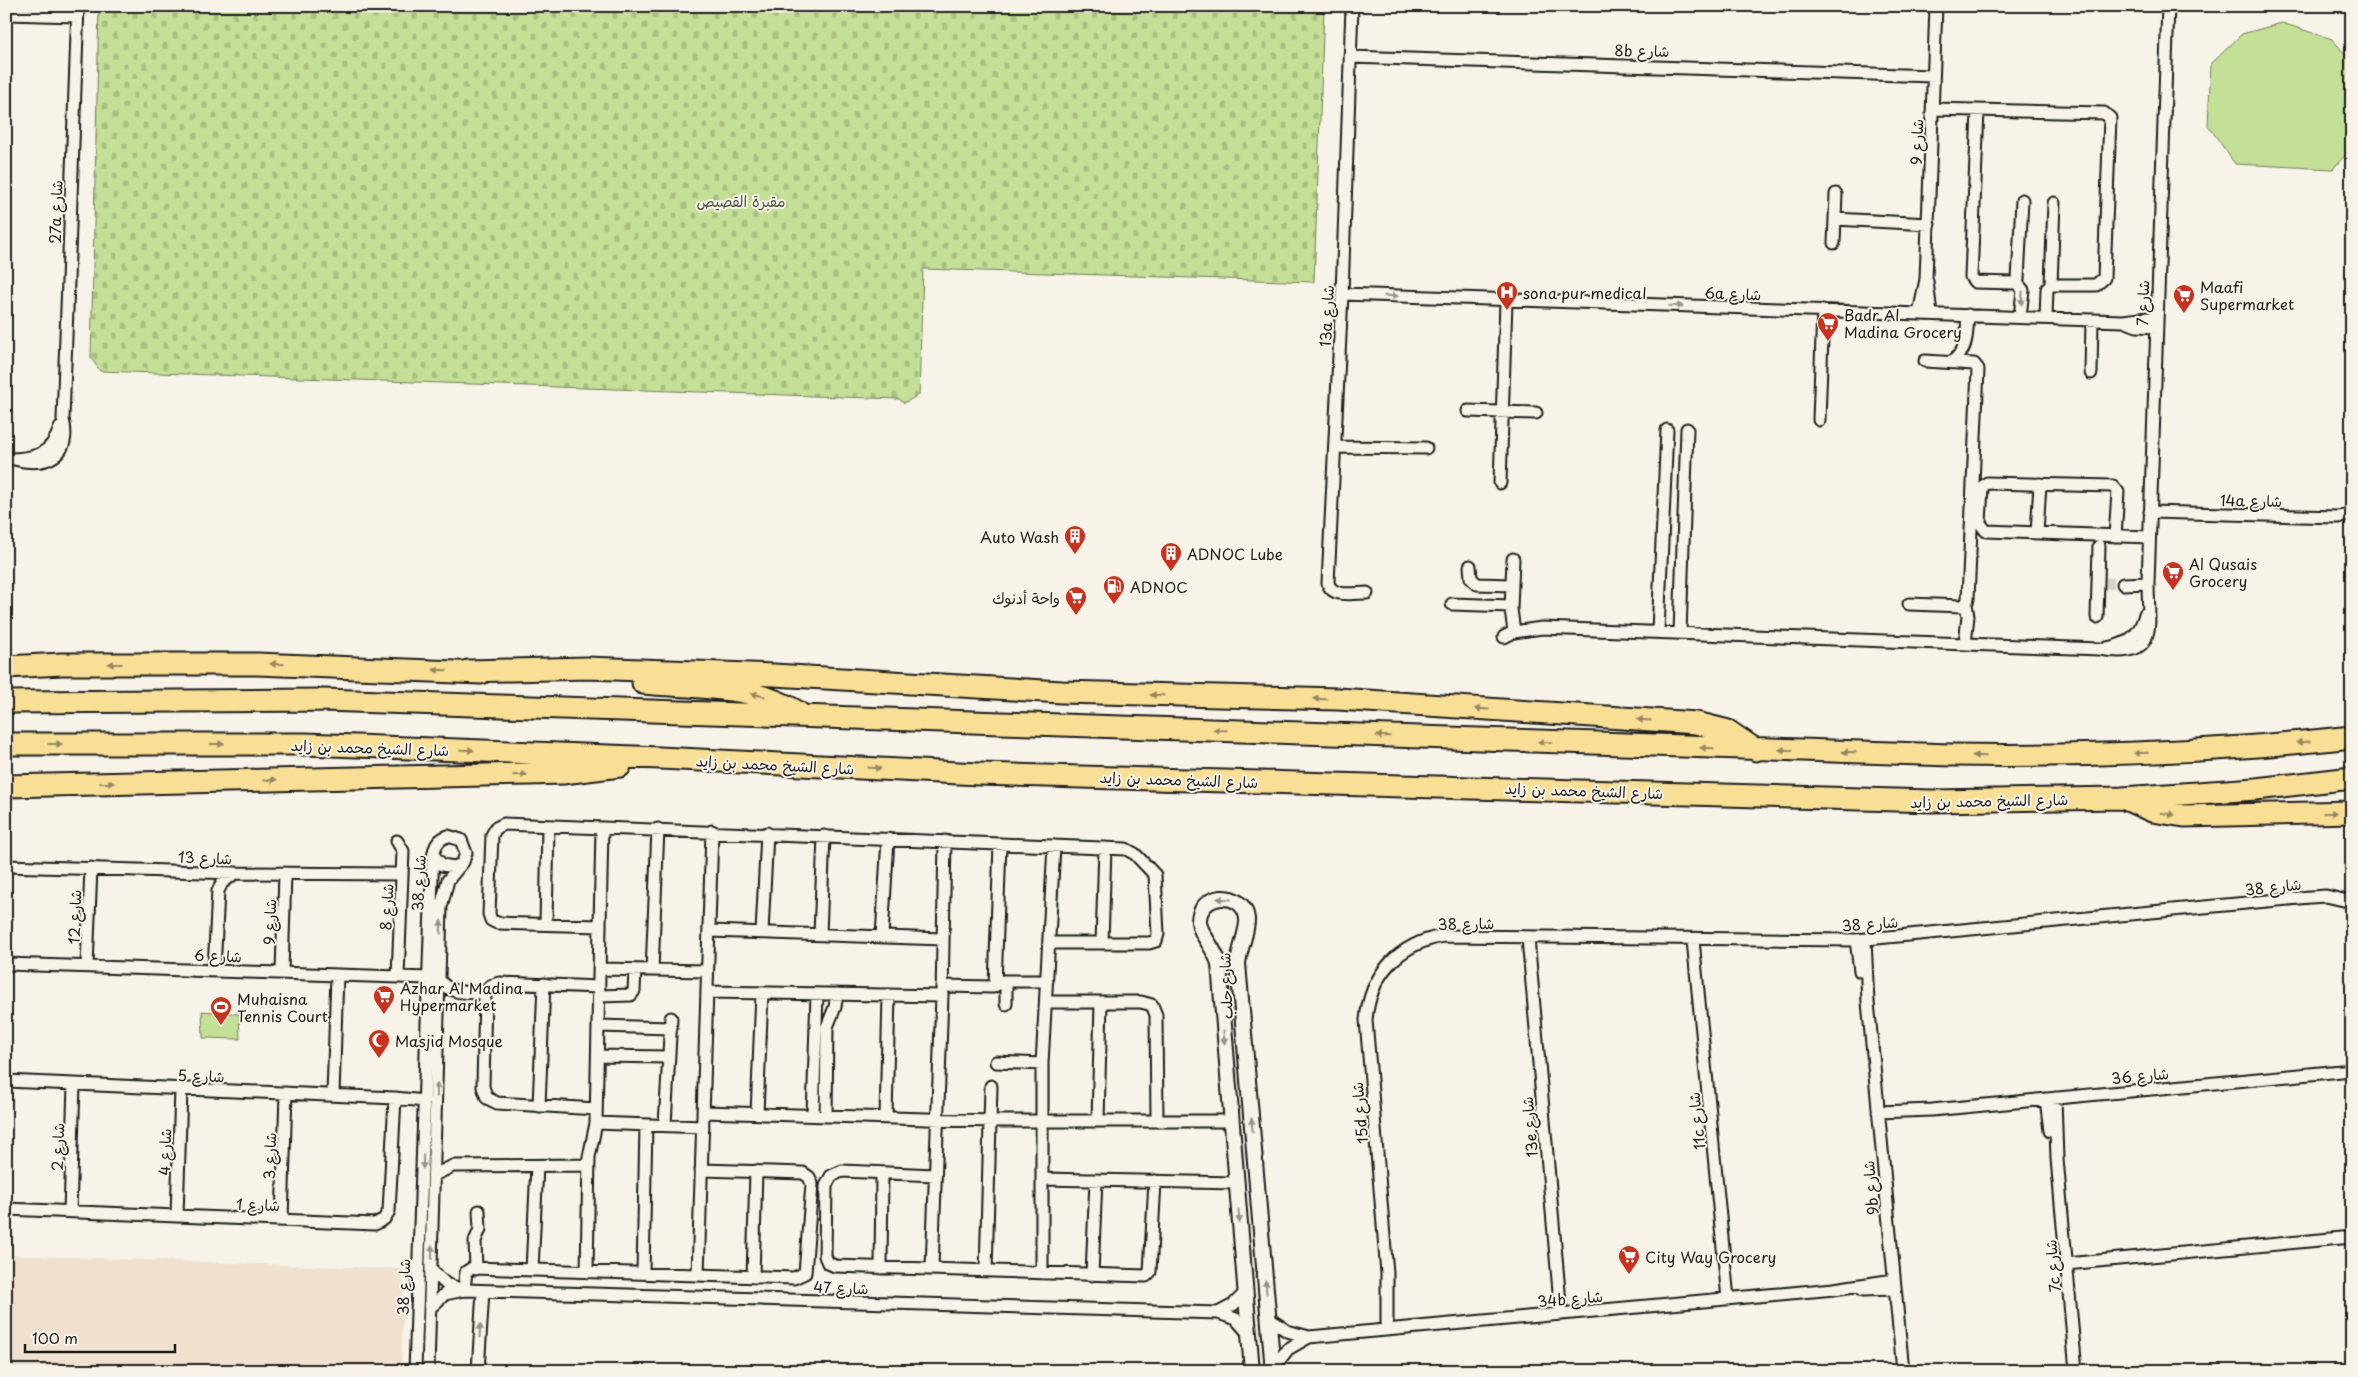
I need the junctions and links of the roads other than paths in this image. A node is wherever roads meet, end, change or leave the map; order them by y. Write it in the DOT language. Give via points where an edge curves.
graph roads {
  1 [pos="1352,6"];
  2 [pos="1936,6"];
  3 [pos="2168,6"];
  4 [pos="78,11"];
  5 [pos="6,14"];
  6 [pos="1350,57"];
  7 [pos="1933,76"];
  8 [pos="1932,109"];
  9 [pos="1978,111"];
  10 [pos="1836,194"];
  11 [pos="2022,200"];
  12 [pos="2054,203"];
  13 [pos="1835,219"];
  14 [pos="1928,224"];
  15 [pos="1834,243"];
  16 [pos="2016,282"];
  17 [pos="2052,285"];
  18 [pos="1342,294"];
  19 [pos="1506,300"];
  20 [pos="1823,310"];
  21 [pos="1925,314"];
  22 [pos="1968,315"];
  23 [pos="2020,317"];
  24 [pos="2046,318"];
  25 [pos="2092,320"];
  26 [pos="2156,322"];
  27 [pos="1925,361"];
  28 [pos="1952,362"];
  29 [pos="2091,373"];
  30 [pos="1468,411"];
  31 [pos="1502,412"];
  32 [pos="1536,413"];
  33 [pos="1819,420"];
  34 [pos="1687,429"];
  35 [pos="1667,430"];
  36 [pos="1335,447"];
  37 [pos="1426,448"];
  38 [pos="10,459"];
  39 [pos="1500,483"];
  40 [pos="2040,484"];
  41 [pos="2150,512"];
  42 [pos="2352,515"];
  43 [pos="2037,533"];
  44 [pos="2115,536"];
  45 [pos="2150,537"];
  46 [pos="2099,546"];
  47 [pos="1513,559"];
  48 [pos="1470,566"];
  49 [pos="2148,583"];
  50 [pos="1481,584"];
  51 [pos="2123,584"];
  52 [pos="1512,585"];
  53 [pos="1367,593"];
  54 [pos="1452,604"];
  55 [pos="1909,604"];
  56 [pos="1966,604"];
  57 [pos="1480,605"];
  58 [pos="1511,606"];
  59 [pos="2097,617"];
  60 [pos="1658,631"];
  61 [pos="1680,633"];
  62 [pos="1965,644"];
  63 [pos="6,659"];
  64 [pos="62,664"];
  65 [pos="6,667"];
  66 [pos="468,671"];
  67 [pos="6,702"];
  68 [pos="803,715"];
  69 [pos="2352,737"];
  70 [pos="6,744"];
  71 [pos="1756,750"];
  72 [pos="660,758"];
  73 [pos="2352,778"];
  74 [pos="6,786"];
  75 [pos="2122,798"];
  76 [pos="2352,812"];
  77 [pos="548,826"];
  78 [pos="602,828"];
  79 [pos="658,829"];
  80 [pos="712,831"];
  81 [pos="767,833"];
  82 [pos="824,836"];
  83 [pos="888,839"];
  84 [pos="397,841"];
  85 [pos="944,841"];
  86 [pos="1000,844"];
  87 [pos="1054,846"];
  88 [pos="1105,848"];
  89 [pos="434,856"];
  90 [pos="460,865"];
  91 [pos="6,866"];
  92 [pos="91,868"];
  93 [pos="202,872"];
  94 [pos="235,873"];
  95 [pos="285,873"];
  96 [pos="402,874"];
  97 [pos="217,899"];
  98 [pos="2352,902"];
  99 [pos="546,924"];
  100 [pos="600,926"];
  101 [pos="709,931"];
  102 [pos="762,932"];
  103 [pos="820,934"];
  104 [pos="882,936"];
  105 [pos="943,938"];
  106 [pos="1528,938"];
  107 [pos="1693,940"];
  108 [pos="1861,940"];
  109 [pos="1102,943"];
  110 [pos="1049,944"];
  111 [pos="1394,959"];
  112 [pos="6,964"];
  113 [pos="87,966"];
  114 [pos="599,969"];
  115 [pos="214,970"];
  116 [pos="635,970"];
  117 [pos="652,970"];
  118 [pos="707,971"];
  119 [pos="282,972"];
  120 [pos="337,975"];
  121 [pos="398,976"];
  122 [pos="434,979"];
  123 [pos="1006,981"];
  124 [pos="1047,981"];
  125 [pos="544,984"];
  126 [pos="995,986"];
  127 [pos="455,991"];
  128 [pos="942,991"];
  129 [pos="599,992"];
  130 [pos="707,992"];
  131 [pos="485,993"];
  132 [pos="762,993"];
  133 [pos="817,994"];
  134 [pos="837,994"];
  135 [pos="889,995"];
  136 [pos="439,1000"];
  137 [pos="1046,1002"];
  138 [pos="1101,1002"];
  139 [pos="1006,1004"];
  140 [pos="598,1026"];
  141 [pos="598,1056"];
  142 [pos="669,1057"];
  143 [pos="996,1062"];
  144 [pos="1042,1064"];
  145 [pos="2352,1070"];
  146 [pos="6,1081"];
  147 [pos="74,1084"];
  148 [pos="992,1086"];
  149 [pos="181,1089"];
  150 [pos="286,1093"];
  151 [pos="333,1095"];
  152 [pos="395,1098"];
  153 [pos="425,1098"];
  154 [pos="2050,1099"];
  155 [pos="539,1106"];
  156 [pos="596,1109"];
  157 [pos="703,1112"];
  158 [pos="758,1114"];
  159 [pos="813,1115"];
  160 [pos="826,1116"];
  161 [pos="1878,1116"];
  162 [pos="886,1117"];
  163 [pos="937,1119"];
  164 [pos="991,1121"];
  165 [pos="1042,1121"];
  166 [pos="1098,1121"];
  167 [pos="1157,1121"];
  168 [pos="1232,1121"];
  169 [pos="596,1123"];
  170 [pos="646,1125"];
  171 [pos="665,1126"];
  172 [pos="703,1127"];
  173 [pos="435,1156"];
  174 [pos="589,1165"];
  175 [pos="453,1166"];
  176 [pos="537,1166"];
  177 [pos="701,1170"];
  178 [pos="756,1171"];
  179 [pos="882,1172"];
  180 [pos="434,1175"];
  181 [pos="934,1175"];
  182 [pos="1042,1179"];
  183 [pos="1096,1180"];
  184 [pos="1155,1181"];
  185 [pos="1237,1183"];
  186 [pos="6,1209"];
  187 [pos="480,1211"];
  188 [pos="70,1212"];
  189 [pos="177,1216"];
  190 [pos="282,1220"];
  191 [pos="2352,1237"];
  192 [pos="2066,1264"];
  193 [pos="476,1268"];
  194 [pos="881,1268"];
  195 [pos="532,1270"];
  196 [pos="932,1270"];
  197 [pos="432,1271"];
  198 [pos="986,1271"];
  199 [pos="587,1272"];
  200 [pos="1042,1273"];
  201 [pos="644,1274"];
  202 [pos="698,1275"];
  203 [pos="1092,1275"];
  204 [pos="753,1277"];
  205 [pos="1894,1285"];
  206 [pos="464,1290"];
  207 [pos="483,1290"];
  208 [pos="1246,1292"];
  209 [pos="1728,1299"];
  210 [pos="431,1307"];
  211 [pos="1218,1313"];
  212 [pos="1561,1314"];
  213 [pos="1268,1318"];
  214 [pos="1392,1330"];
  215 [pos="1248,1334"];
  216 [pos="1309,1337"];
  217 [pos="1273,1369"];
  218 [pos="416,1371"];
  219 [pos="428,1371"];
  220 [pos="478,1371"];
  221 [pos="1252,1371"];
  222 [pos="1902,1371"];
  223 [pos="2076,1371"];
  1 -- 6 [label="street, 13a شارع"];
  2 -- 7 [label="street, شارع 9"];
  3 -- 26 [label="street, شارع 7"];
  4 -- 5 [label="street"];
  4 -- 38 [label="street, 27a شارع" via="63,419 65,438 54,456 40,463"];
  6 -- 7 [label="street, 8b شارع"];
  6 -- 18 [label="street, 13a شارع"];
  7 -- 8 [label="street, شارع 9"];
  8 -- 9 [label="street"];
  8 -- 14 [label="street, شارع 9"];
  9 -- 16 [label="street" via="1971,276 1977,282"];
  9 -- 17 [label="street" via="2104,114 2111,120 2104,278 2096,285"];
  10 -- 13 [label="street"];
  11 -- 16 [label="street" via="2019,277"];
  12 -- 17 [label="street"];
  13 -- 14 [label="street"];
  13 -- 15 [label="street"];
  14 -- 21 [label="street, شارع 9"];
  16 -- 23 [label="street, one-way" via="2023,290"];
  17 -- 24 [label="street" via="2047,289"];
  18 -- 19 [label="street, 6a شارع, one-way"];
  18 -- 36 [label="street, 13a شارع"];
  19 -- 20 [label="street, 6a شارع, one-way"];
  19 -- 31 [label="street"];
  20 -- 21 [label="street, 6a شارع"];
  20 -- 33 [label="street"];
  21 -- 22 [label="street, 6a شارع"];
  22 -- 23 [label="street, 6a شارع"];
  22 -- 28 [label="street" via="1965,347"];
  23 -- 24 [label="street, 6a شارع"];
  24 -- 25 [label="street, 6a شارع"];
  25 -- 26 [label="street, 6a شارع" via="2123,321 2137,326"];
  25 -- 29 [label="street"];
  26 -- 41 [label="street, شارع 7"];
  27 -- 28 [label="street"];
  28 -- 56 [label="street" via="1974,364 1978,369"];
  30 -- 31 [label="street"];
  31 -- 32 [label="street"];
  31 -- 39 [label="street"];
  34 -- 61 [label="street"];
  35 -- 60 [label="street"];
  36 -- 37 [label="street"];
  36 -- 53 [label="street, 13a شارع" via="1329,586 1337,593"];
  40 -- 43 [label="street"];
  40 -- 43 [label="street" via="1985,484 1982,487 1980,523 1986,531"];
  40 -- 44 [label="street" via="2115,486 2118,492"];
  41 -- 42 [label="street, 14a شارع"];
  41 -- 45 [label="street, شارع 7"];
  43 -- 44 [label="street"];
  44 -- 45 [label="street"];
  45 -- 49 [label="street, شارع 7"];
  46 -- 59 [label="street"];
  47 -- 52 [label="street"];
  48 -- 50 [label="street" via="1471,578"];
  49 -- 51 [label="street"];
  49 -- 62 [label="street, شارع 7" via="2143,624 2135,637 2122,644 2100,649"];
  50 -- 52 [label="street"];
  50 -- 57 [label="street"];
  52 -- 58 [label="street"];
  54 -- 57 [label="street"];
  55 -- 56 [label="street"];
  56 -- 62 [label="street"];
  57 -- 58 [label="street"];
  58 -- 60 [label="street" via="1510,634 1542,628"];
  60 -- 61 [label="street"];
  61 -- 62 [label="street"];
  63 -- 64 [label="highway"];
  64 -- 65 [label="highway"];
  66 -- 64 [label="highway, one-way" via="295,665"];
  68 -- 66 [label="highway, one-way" via="777,701 750,693"];
  71 -- 66 [label="highway, one-way" via="1728,732 1696,723 1374,702 1062,692 618,669"];
  67 -- 68 [label="highway" via="323,700"];
  71 -- 68 [label="highway, one-way"];
  69 -- 71 [label="highway, one-way" via="2230,748 2091,755"];
  70 -- 72 [label="highway, شارع الشيخ محمد بن زايد, one-way" via="305,744"];
  74 -- 72 [label="highway, one-way" via="554,774"];
  72 -- 75 [label="highway, شارع الشيخ محمد بن زايد, one-way" via="979,774 1853,800"];
  73 -- 75 [label="highway, شارع الشيخ محمد بن زايد" via="2256,789"];
  75 -- 76 [label="highway, one-way" via="2152,811 2184,816"];
  77 -- 78 [label="street"];
  77 -- 99 [label="street"];
  77 -- 99 [label="street" via="504,824 493,831 489,914 497,923"];
  78 -- 79 [label="street"];
  78 -- 100 [label="street"];
  79 -- 80 [label="street"];
  79 -- 117 [label="street"];
  80 -- 81 [label="street"];
  80 -- 101 [label="street"];
  81 -- 82 [label="street"];
  81 -- 102 [label="street"];
  82 -- 83 [label="street"];
  82 -- 103 [label="street"];
  83 -- 85 [label="street"];
  83 -- 104 [label="street"];
  84 -- 96 [label="street, شارع 8" via="403,851"];
  85 -- 86 [label="street"];
  85 -- 105 [label="street"];
  86 -- 87 [label="street"];
  86 -- 126 [label="street"];
  87 -- 88 [label="street"];
  87 -- 110 [label="street"];
  88 -- 109 [label="street"];
  88 -- 109 [label="street" via="1130,850 1153,872 1158,934 1153,943"];
  89 -- 90 [label="street" via="442,865"];
  89 -- 90 [label="street, شارع 38" via="440,840 448,836 458,838 466,848"];
  89 -- 122 [label="street, شارع 38"];
  122 -- 90 [label="street, شارع 38, one-way" via="442,898 448,880"];
  91 -- 92 [label="street, شارع 13"];
  92 -- 93 [label="street, شارع 13"];
  92 -- 113 [label="street, شارع 12"];
  93 -- 94 [label="street, شارع 13"];
  93 -- 97 [label="street" via="213,884"];
  94 -- 95 [label="street, شارع 13"];
  94 -- 97 [label="street" via="222,883"];
  95 -- 96 [label="street, شارع 13"];
  95 -- 119 [label="street, شارع 9"];
  96 -- 121 [label="street, شارع 8"];
  97 -- 115 [label="street"];
  98 -- 108 [label="street, شارع 38" via="2326,896 2310,897"];
  99 -- 100 [label="street"];
  100 -- 114 [label="street"];
  101 -- 102 [label="street"];
  101 -- 118 [label="street"];
  102 -- 103 [label="street"];
  103 -- 104 [label="street"];
  104 -- 105 [label="street"];
  105 -- 128 [label="street"];
  106 -- 107 [label="street, شارع 38"];
  106 -- 111 [label="street, شارع 38" via="1443,936 1422,941"];
  106 -- 212 [label="street, 13e شارع"];
  107 -- 108 [label="street, شارع 38"];
  107 -- 209 [label="street, 11c شارع"];
  108 -- 161 [label="street, 9b شارع"];
  109 -- 110 [label="street"];
  110 -- 124 [label="street"];
  111 -- 214 [label="street, 15d شارع" via="1374,986 1366,1020"];
  112 -- 113 [label="street, شارع 6"];
  113 -- 115 [label="street, شارع 6"];
  114 -- 116 [label="street"];
  114 -- 129 [label="street"];
  115 -- 119 [label="street, شارع 6"];
  116 -- 117 [label="street"];
  116 -- 129 [label="street" via="631,994"];
  117 -- 118 [label="street"];
  118 -- 130 [label="street"];
  119 -- 120 [label="street, شارع 6"];
  120 -- 121 [label="street, شارع 6"];
  120 -- 151 [label="street"];
  121 -- 122 [label="street, شارع 6"];
  122 -- 127 [label="street"];
  122 -- 136 [label="street, شارع 38"];
  122 -- 153 [label="street, شارع 38"];
  123 -- 124 [label="street"];
  123 -- 126 [label="street"];
  123 -- 139 [label="street"];
  124 -- 137 [label="street"];
  125 -- 129 [label="street"];
  125 -- 131 [label="street" via="494,984"];
  125 -- 155 [label="street"];
  126 -- 128 [label="street"];
  127 -- 131 [label="street"];
  127 -- 136 [label="street"];
  128 -- 135 [label="street"];
  128 -- 163 [label="street"];
  129 -- 140 [label="street"];
  130 -- 132 [label="street"];
  130 -- 157 [label="street"];
  131 -- 155 [label="street" via="484,1093 491,1102"];
  132 -- 133 [label="street"];
  132 -- 158 [label="street"];
  133 -- 134 [label="street"];
  133 -- 159 [label="street"];
  134 -- 135 [label="street"];
  134 -- 160 [label="street" via="827,1028"];
  135 -- 162 [label="street"];
  173 -- 136 [label="street, شارع 38, one-way"];
  137 -- 138 [label="street"];
  137 -- 144 [label="street"];
  138 -- 166 [label="street"];
  138 -- 167 [label="street" via="1147,1002 1155,1009"];
  140 -- 141 [label="street"];
  140 -- 142 [label="street" via="671,1023"];
  141 -- 142 [label="street"];
  141 -- 156 [label="street"];
  142 -- 171 [label="street"];
  143 -- 144 [label="street"];
  144 -- 165 [label="street"];
  145 -- 154 [label="street, شارع 36"];
  146 -- 147 [label="street, شارع 5"];
  147 -- 149 [label="street, شارع 5"];
  147 -- 188 [label="street, شارع 2"];
  148 -- 164 [label="street"];
  149 -- 150 [label="street, شارع 5"];
  149 -- 189 [label="street, شارع 4"];
  150 -- 151 [label="street, شارع 5"];
  150 -- 190 [label="street, شارع 3"];
  151 -- 152 [label="street, شارع 5"];
  152 -- 153 [label="street, شارع 5" via="404,1095"];
  152 -- 190 [label="street, شارع 1" via="389,1211 384,1220 375,1224"];
  153 -- 218 [label="street, شارع 38, one-way"];
  154 -- 161 [label="street, شارع 36"];
  154 -- 192 [label="street, 7c شارع"];
  155 -- 156 [label="street"];
  156 -- 169 [label="street"];
  157 -- 158 [label="street"];
  157 -- 172 [label="street"];
  158 -- 159 [label="street"];
  159 -- 160 [label="street"];
  160 -- 162 [label="street"];
  161 -- 205 [label="street, 9b شارع"];
  162 -- 163 [label="street"];
  163 -- 164 [label="street"];
  163 -- 181 [label="street"];
  164 -- 165 [label="street"];
  164 -- 198 [label="street"];
  165 -- 166 [label="street"];
  165 -- 182 [label="street"];
  166 -- 167 [label="street"];
  167 -- 168 [label="street"];
  168 -- 185 [label="street, شارع حلب"];
  213 -- 168 [label="street, شارع حلب, one-way" via="1238,964 1247,918 1234,900 1220,898 1206,904 1200,925 1219,964"];
  169 -- 170 [label="street"];
  169 -- 174 [label="street"];
  170 -- 171 [label="street"];
  170 -- 201 [label="street"];
  171 -- 172 [label="street"];
  172 -- 177 [label="street"];
  173 -- 175 [label="street"];
  173 -- 180 [label="street, شارع 38"];
  174 -- 176 [label="street"];
  174 -- 199 [label="street"];
  175 -- 176 [label="street"];
  175 -- 180 [label="street"];
  176 -- 195 [label="street"];
  177 -- 178 [label="street"];
  177 -- 202 [label="street"];
  178 -- 204 [label="street"];
  178 -- 204 [label="street" via="803,1173 812,1184 805,1273 794,1278"];
  179 -- 181 [label="street"];
  179 -- 194 [label="street"];
  179 -- 194 [label="street" via="836,1172 827,1180 825,1256 828,1263 835,1266"];
  197 -- 180 [label="street, شارع 38, one-way"];
  181 -- 196 [label="street"];
  182 -- 183 [label="street"];
  182 -- 200 [label="street"];
  183 -- 184 [label="street"];
  183 -- 203 [label="street"];
  184 -- 185 [label="street"];
  184 -- 203 [label="street" via="1149,1275"];
  185 -- 208 [label="street, شارع حلب, one-way"];
  186 -- 188 [label="street, شارع 1"];
  187 -- 193 [label="street" via="480,1229 475,1240"];
  188 -- 189 [label="street, شارع 1"];
  189 -- 190 [label="street, شارع 1"];
  191 -- 192 [label="street"];
  192 -- 223 [label="street, 7c شارع"];
  193 -- 195 [label="street"];
  193 -- 206 [label="street" via="466,1272"];
  194 -- 196 [label="street"];
  195 -- 199 [label="street"];
  196 -- 198 [label="street"];
  197 -- 206 [label="street, شارع 47" via="446,1284"];
  197 -- 210 [label="street, شارع 38"];
  198 -- 200 [label="street"];
  199 -- 201 [label="street"];
  200 -- 203 [label="street"];
  201 -- 202 [label="street"];
  202 -- 204 [label="street"];
  205 -- 209 [label="street, 34b شارع"];
  205 -- 222 [label="street, 9b شارع"];
  206 -- 207 [label="street, شارع 47"];
  206 -- 210 [label="street, شارع 47" via="445,1294"];
  207 -- 211 [label="street, شارع 47"];
  220 -- 207 [label="street, one-way"];
  208 -- 211 [label="street" via="1234,1305"];
  208 -- 215 [label="street, شارع حلب"];
  209 -- 212 [label="street, 34b شارع"];
  210 -- 219 [label="street, شارع 38"];
  211 -- 215 [label="street, شارع 47" via="1236,1320"];
  212 -- 214 [label="street, 34b شارع"];
  213 -- 216 [label="street, 34b شارع" via="1287,1332"];
  213 -- 217 [label="street, شارع حلب"];
  214 -- 216 [label="street, 34b شارع"];
  215 -- 221 [label="street, شارع حلب"];
  216 -- 217 [label="street, 34b شارع" via="1288,1349"];
}
